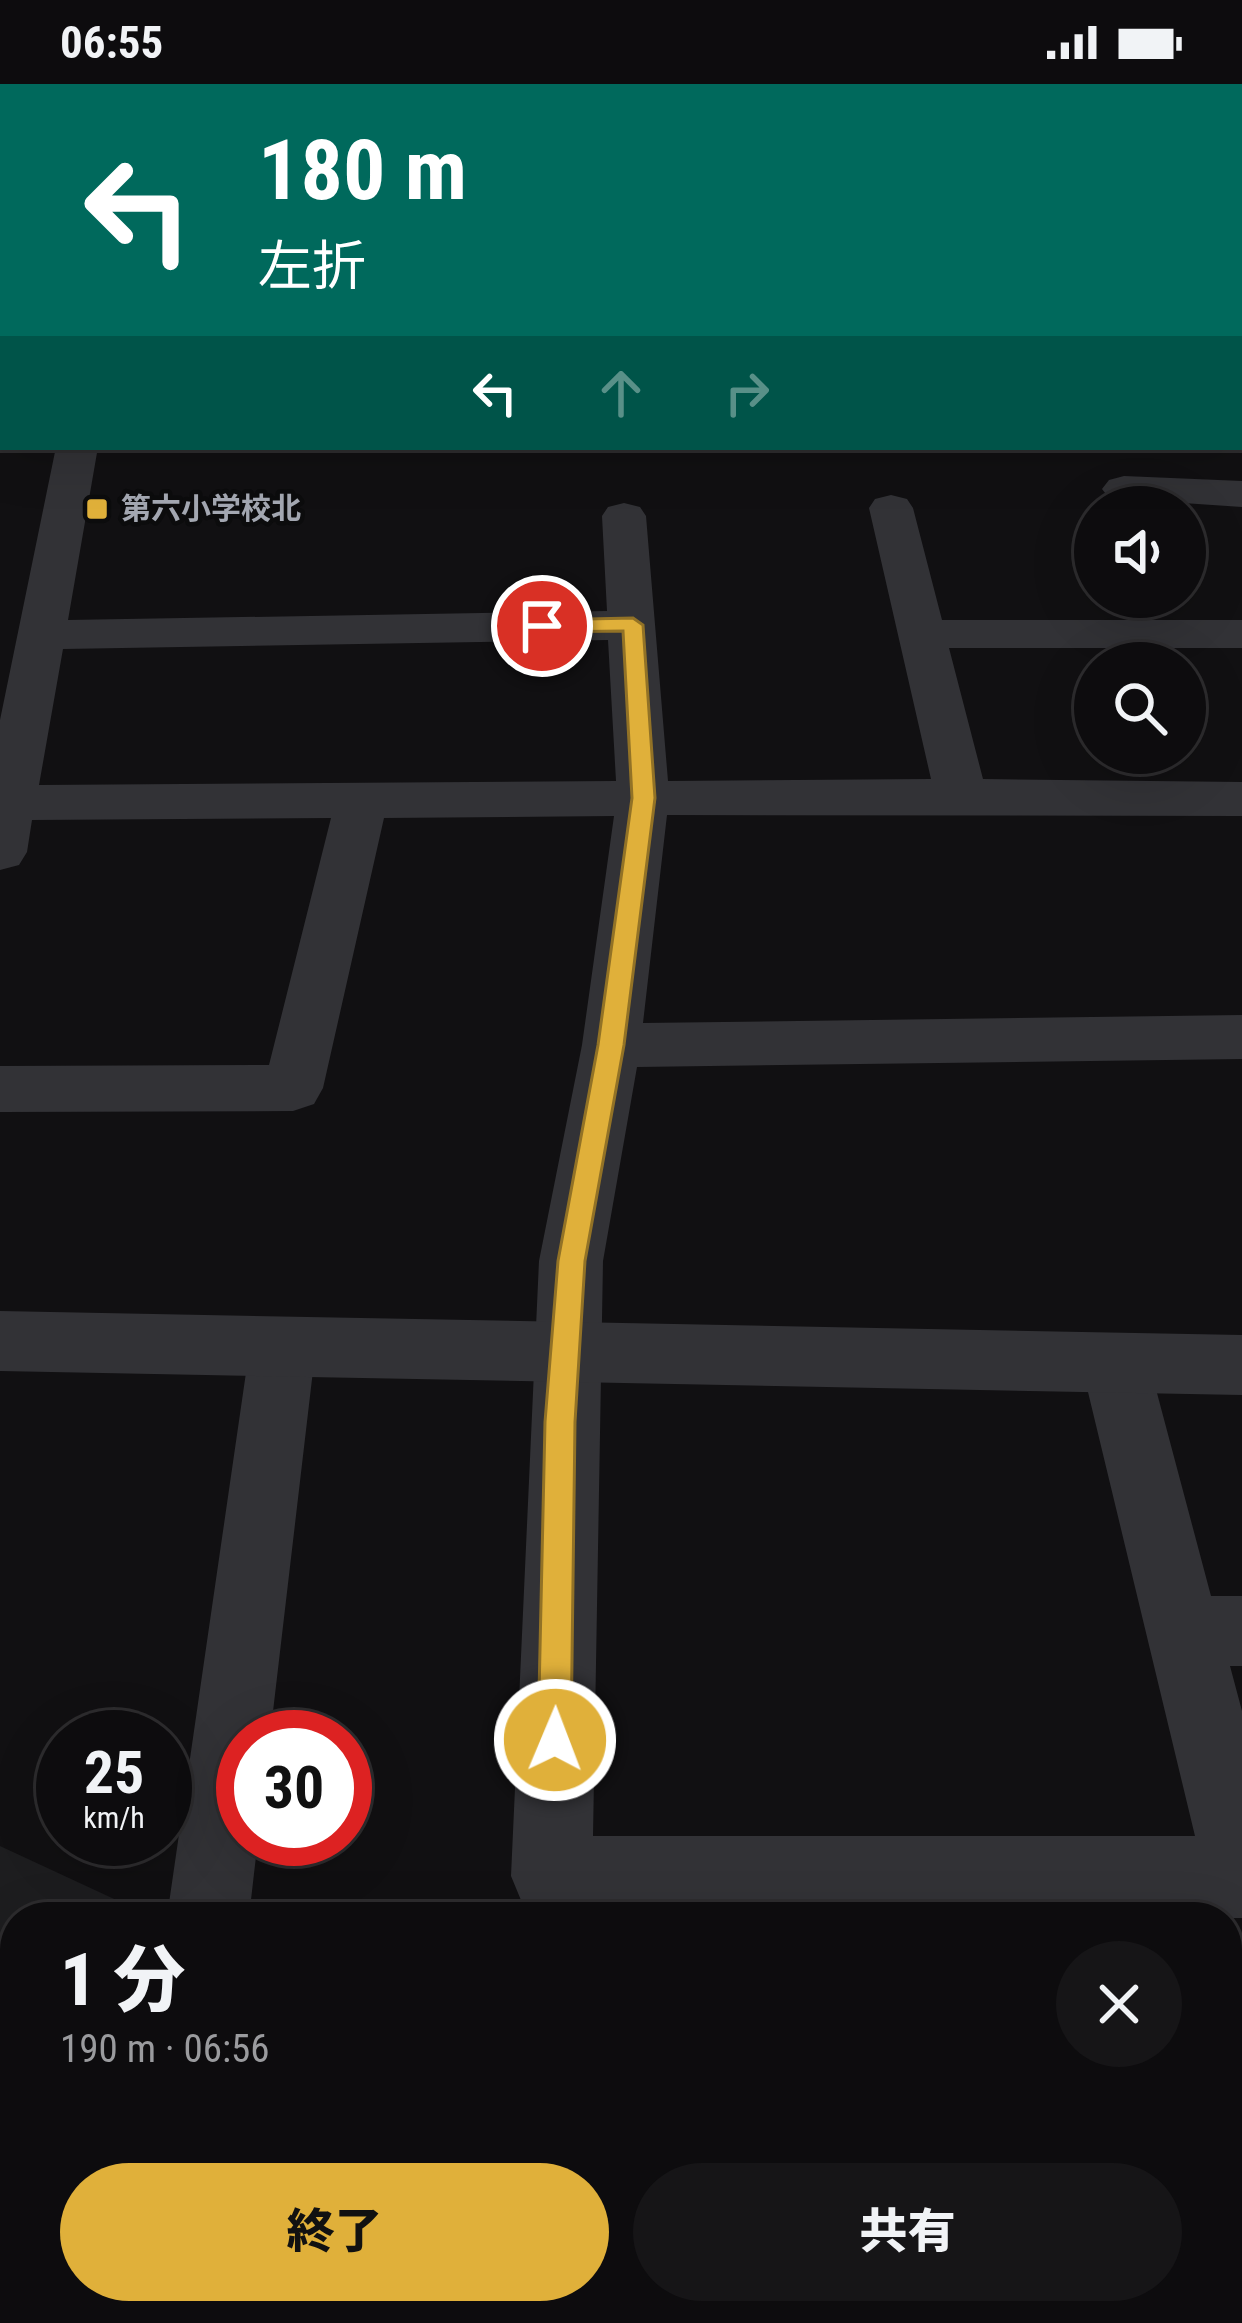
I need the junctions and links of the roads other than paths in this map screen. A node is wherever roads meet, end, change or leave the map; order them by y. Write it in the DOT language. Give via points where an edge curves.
graph roads {
  1 [pos="76,450"];
  2 [pos="1206,492"];
  3 [pos="1242,494"];
  4 [pos="891,508"];
  5 [pos="624,516"];
  6 [pos="0,592"];
  7 [pos="47,613"];
  8 [pos="633,625"];
  9 [pos="921,634"];
  10 [pos="1242,634"];
  11 [pos="12,721"];
  12 [pos="961,796"];
  13 [pos="644,798"];
  14 [pos="1242,799"];
  15 [pos="361,803"];
  16 [pos="5,828"];
  17 [pos="1242,1037"];
  18 [pos="611,1045"];
  19 [pos="0,1089"];
  20 [pos="0,1341"];
  21 [pos="283,1345"];
  22 [pos="565,1350"];
  23 [pos="1115,1363"];
  24 [pos="1242,1365"];
  25 [pos="1213,1631"];
  26 [pos="1242,1862"];
  27 [pos="1242,1877"];
  28 [pos="551,1896"];
  29 [pos="210,1902"];
  1 -- 7 [label="street"];
  2 -- 3 [label="street"];
  4 -- 9 [label="street"];
  5 -- 8 [label="street"];
  6 -- 7 [label="street"];
  7 -- 8 [label="street"];
  7 -- 11 [label="street"];
  8 -- 13 [label="street"];
  9 -- 10 [label="street"];
  9 -- 12 [label="street"];
  11 -- 16 [label="street"];
  12 -- 13 [label="street"];
  12 -- 14 [label="street"];
  13 -- 15 [label="street"];
  13 -- 18 [label="street"];
  15 -- 16 [label="street"];
  15 -- 19 [label="street" via="293,1088"];
  17 -- 18 [label="street"];
  18 -- 22 [label="street" via="572,1261"];
  20 -- 21 [label="street"];
  21 -- 22 [label="street"];
  21 -- 29 [label="street"];
  22 -- 23 [label="street"];
  22 -- 28 [label="street"];
  23 -- 24 [label="street"];
  23 -- 25 [label="street"];
  25 -- 26 [label="street"];
  27 -- 28 [label="street"];
}
